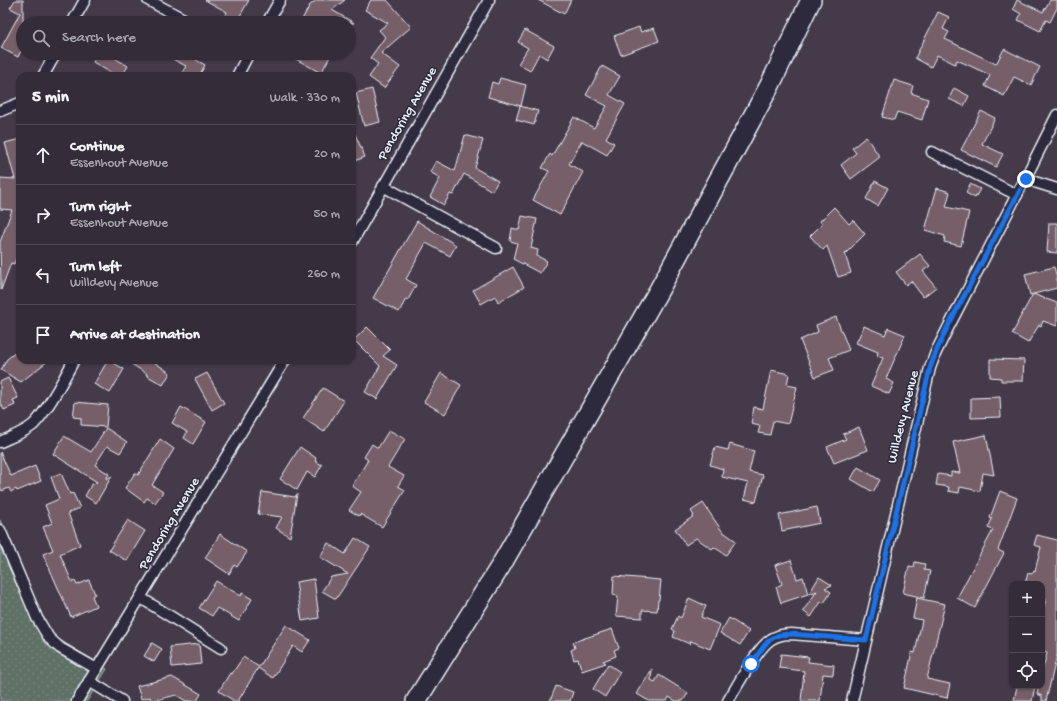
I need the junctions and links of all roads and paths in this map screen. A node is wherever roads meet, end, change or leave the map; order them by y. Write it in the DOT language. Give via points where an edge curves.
graph roads {
  1 [pos="85,0"];
  2 [pos="148,0"];
  3 [pos="280,0"];
  4 [pos="489,0"];
  5 [pos="811,0"];
  6 [pos="76,16"];
  7 [pos="179,16"];
  8 [pos="270,16"];
  9 [pos="52,60"];
  10 [pos="245,60"];
  11 [pos="45,72"];
  12 [pos="239,72"];
  13 [pos="16,105"];
  14 [pos="0,111"];
  15 [pos="1057,115"];
  16 [pos="932,152"];
  17 [pos="1026,179"];
  18 [pos="384,186"];
  19 [pos="1057,190"];
  20 [pos="1017,195"];
  21 [pos="356,235"];
  22 [pos="496,248"];
  23 [pos="72,364"];
  24 [pos="283,364"];
  25 [pos="0,442"];
  26 [pos="0,530"];
  27 [pos="141,598"];
  28 [pos="866,640"];
  29 [pos="221,648"];
  30 [pos="97,669"];
  31 [pos="90,681"];
  32 [pos="77,701"];
  33 [pos="122,701"];
  34 [pos="416,701"];
  35 [pos="728,701"];
  36 [pos="852,701"];
  1 -- 6 [label="street"];
  2 -- 7 [label="street"];
  3 -- 8 [label="street"];
  4 -- 18 [label="street, Pendoring Avenue"];
  5 -- 34 [label="highway" via="770,85 655,297 500,568"];
  9 -- 11 [label="street"];
  10 -- 12 [label="street"];
  13 -- 14 [label="street"];
  15 -- 17 [label="street, Willdevy Avenue"];
  16 -- 20 [label="street"];
  17 -- 19 [label="street"];
  17 -- 20 [label="street, Willdevy Avenue"];
  18 -- 21 [label="street, Pendoring Avenue"];
  18 -- 22 [label="street"];
  20 -- 28 [label="street, Willdevy Avenue" via="946,330 930,368"];
  23 -- 25 [label="street" via="34,424"];
  24 -- 27 [label="street, Pendoring Avenue"];
  26 -- 30 [label="street" via="37,618 49,638 60,648"];
  27 -- 29 [label="street"];
  27 -- 30 [label="street, Pendoring Avenue"];
  28 -- 35 [label="street" via="791,634 774,637 760,651"];
  28 -- 36 [label="street, Willdevy Avenue"];
  30 -- 31 [label="street, Pendoring Avenue"];
  31 -- 32 [label="street, Pendoring Avenue"];
  31 -- 33 [label="street"];
}
